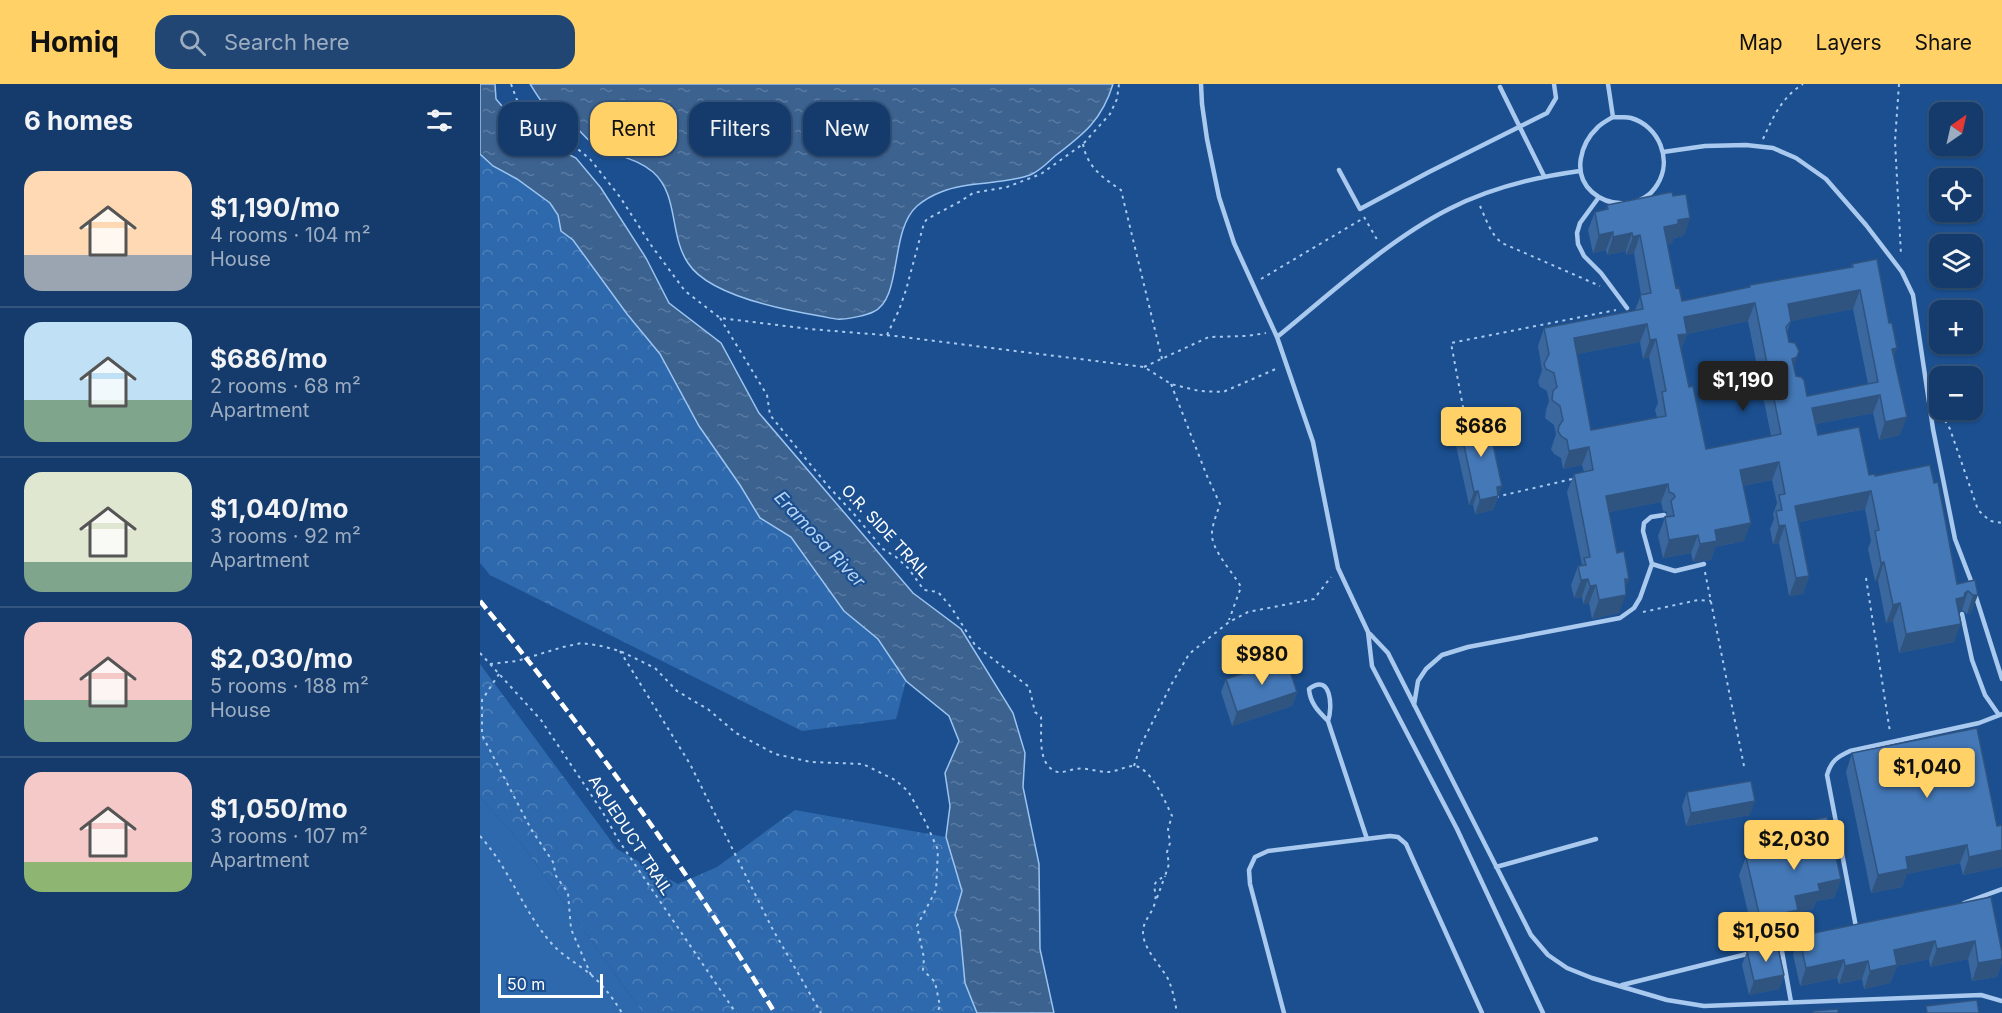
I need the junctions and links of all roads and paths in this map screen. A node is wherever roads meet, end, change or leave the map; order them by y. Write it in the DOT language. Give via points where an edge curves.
graph roads {
  1 [pos="511,84"];
  2 [pos="1119,84"];
  3 [pos="1202,84"];
  4 [pos="1554,84"];
  5 [pos="1608,84"];
  6 [pos="1803,84"];
  7 [pos="1899,84"];
  8 [pos="1500,87"];
  9 [pos="1613,117"];
  10 [pos="1520,128"];
  11 [pos="1083,144"];
  12 [pos="1760,147"];
  13 [pos="1663,152"];
  14 [pos="1339,170"];
  15 [pos="1580,171"];
  16 [pos="1544,176"];
  17 [pos="1599,197"];
  18 [pos="1476,198"];
  19 [pos="1360,209"];
  20 [pos="1364,218"];
  21 [pos="1384,250"];
  22 [pos="1902,272"];
  23 [pos="1253,284"];
  24 [pos="1617,294"];
  25 [pos="1627,308"];
  26 [pos="720,318"];
  27 [pos="887,335"];
  28 [pos="1276,335"];
  29 [pos="1162,359"];
  30 [pos="1287,365"];
  31 [pos="1144,368"];
  32 [pos="1171,384"];
  33 [pos="1928,393"];
  34 [pos="1467,431"];
  35 [pos="1574,479"];
  36 [pos="1496,497"];
  37 [pos="1664,515"];
  38 [pos="2002,523"];
  39 [pos="1652,564"];
  40 [pos="1704,564"];
  41 [pos="1338,568"];
  42 [pos="1706,573"];
  43 [pos="1866,578"];
  44 [pos="1711,601"];
  45 [pos="1639,614"];
  46 [pos="1962,614"];
  47 [pos="1228,622"];
  48 [pos="1368,632"];
  49 [pos="620,651"];
  50 [pos="480,653"];
  51 [pos="490,664"];
  52 [pos="499,674"];
  53 [pos="2002,679"];
  54 [pos="1414,705"];
  55 [pos="2000,714"];
  56 [pos="1328,721"];
  57 [pos="1891,734"];
  58 [pos="1134,766"];
  59 [pos="1744,766"];
  60 [pos="480,836"];
  61 [pos="1367,839"];
  62 [pos="1596,839"];
  63 [pos="1496,867"];
  64 [pos="1165,876"];
  65 [pos="2002,889"];
  66 [pos="1156,901"];
  67 [pos="1958,905"];
  68 [pos="1867,925"];
  69 [pos="1856,927"];
  70 [pos="1845,930"];
  71 [pos="1802,940"];
  72 [pos="1781,946"];
  73 [pos="1769,948"];
  74 [pos="1758,951"];
  75 [pos="591,975"];
  76 [pos="1620,985"];
  77 [pos="2002,1001"];
  78 [pos="1791,1002"];
  79 [pos="622,1013"];
  80 [pos="736,1013"];
  81 [pos="821,1013"];
  82 [pos="937,1013"];
  83 [pos="1177,1013"];
  84 [pos="1284,1013"];
  85 [pos="1482,1013"];
  86 [pos="1543,1013"];
  1 -- 26 [label="path" via="529,118 590,159 685,291"];
  2 -- 11 [label="path" via="1110,114"];
  3 -- 23 [label="lane" via="1207,139 1219,197"];
  4 -- 10 [label="lane" via="1556,98 1547,113"];
  5 -- 9 [label="lane"];
  6 -- 12 [label="path" via="1774,114"];
  7 -- 22 [label="path" via="1895,141"];
  8 -- 10 [label="lane"];
  9 -- 13 [label="lane" via="1631,118 1647,126 1659,138"];
  9 -- 15 [label="lane" via="1586,140 1580,155"];
  10 -- 16 [label="lane"];
  10 -- 19 [label="lane"];
  11 -- 27 [label="path" via="1041,174 973,193 927,219 899,310"];
  11 -- 29 [label="path" via="1090,165 1121,190"];
  12 -- 13 [label="lane" via="1705,146"];
  12 -- 22 [label="lane" via="1796,158 1826,179"];
  13 -- 17 [label="lane" via="1664,166 1657,185 1646,196 1631,203 1613,204"];
  14 -- 19 [label="lane"];
  15 -- 16 [label="lane"];
  15 -- 17 [label="lane" via="1588,188"];
  16 -- 18 [label="lane"];
  17 -- 24 [label="lane" via="1580,224 1578,244"];
  18 -- 21 [label="lane" via="1449,209"];
  18 -- 24 [label="path" via="1502,243"];
  19 -- 20 [label="path"];
  20 -- 21 [label="path"];
  20 -- 23 [label="path"];
  21 -- 28 [label="lane"];
  22 -- 33 [label="lane" via="1912,296"];
  23 -- 28 [label="lane"];
  24 -- 25 [label="lane"];
  25 -- 34 [label="path" via="1451,344"];
  26 -- 27 [label="path"];
  26 -- 58 [label="path, O.R. SIDE TRAIL" via="767,395 770,415 828,486 883,549 908,568 924,590 938,592 975,645 1029,687 1035,712 1041,717 1042,748 1050,768 1064,773 1076,769 1110,772"];
  27 -- 31 [label="path"];
  28 -- 29 [label="path" via="1209,337"];
  28 -- 30 [label="lane"];
  29 -- 31 [label="path"];
  30 -- 32 [label="path" via="1223,392"];
  30 -- 41 [label="lane" via="1314,442"];
  31 -- 32 [label="path"];
  32 -- 47 [label="path" via="1220,504 1211,534 1218,555 1241,587"];
  33 -- 38 [label="path" via="1950,429 1978,510 1990,521"];
  33 -- 53 [label="lane" via="1954,539"];
  35 -- 36 [label="path"];
  37 -- 39 [label="lane" via="1644,523"];
  39 -- 40 [label="lane" via="1675,571"];
  39 -- 54 [label="lane" via="1637,603 1620,618 1443,655 1418,681"];
  41 -- 47 [label="path" via="1314,599 1248,612"];
  41 -- 48 [label="lane"];
  42 -- 44 [label="path"];
  43 -- 57 [label="path"];
  44 -- 45 [label="path" via="1698,600"];
  44 -- 59 [label="path"];
  46 -- 55 [label="lane" via="1985,695"];
  47 -- 58 [label="path" via="1189,654"];
  48 -- 54 [label="lane" via="1388,653"];
  48 -- 86 [label="lane" via="1372,666 1457,829"];
  49 -- 51 [label="path" via="582,643 517,661"];
  49 -- 81 [label="path" via="690,764 772,928"];
  49 -- 82 [label="path" via="655,668 677,691 775,754 811,762 863,764 908,791 938,850 936,890 917,926 923,970 935,982 940,1006"];
  50 -- 51 [label="path, AQUEDUCT TRAIL"];
  51 -- 52 [label="path, AQUEDUCT TRAIL"];
  52 -- 75 [label="path" via="482,700 482,735 568,893 572,929"];
  52 -- 80 [label="path, AQUEDUCT TRAIL" via="541,720"];
  54 -- 63 [label="lane"];
  55 -- 69 [label="lane" via="1979,723 1850,751 1830,766 1827,775"];
  56 -- 56 [label="lane" via="1310,698 1312,686 1323,686 1329,695"];
  56 -- 61 [label="lane"];
  58 -- 64 [label="path" via="1142,767 1158,787 1172,816"];
  60 -- 75 [label="path" via="554,946"];
  61 -- 84 [label="lane" via="1268,851 1255,857 1251,864 1250,884"];
  61 -- 85 [label="lane" via="1398,837 1406,844"];
  62 -- 63 [label="lane"];
  63 -- 76 [label="lane" via="1531,935 1548,955 1567,968"];
  64 -- 66 [label="path"];
  64 -- 66 [label="path" via="1154,887"];
  65 -- 67 [label="lane"];
  66 -- 83 [label="path" via="1143,934 1169,982"];
  68 -- 69 [label="lane"];
  69 -- 70 [label="lane"];
  71 -- 72 [label="lane"];
  72 -- 73 [label="lane"];
  72 -- 78 [label="lane"];
  74 -- 76 [label="lane"];
  75 -- 79 [label="path"];
  76 -- 78 [label="lane" via="1667,1000 1704,1006"];
  77 -- 78 [label="lane" via="1981,995"];
}
